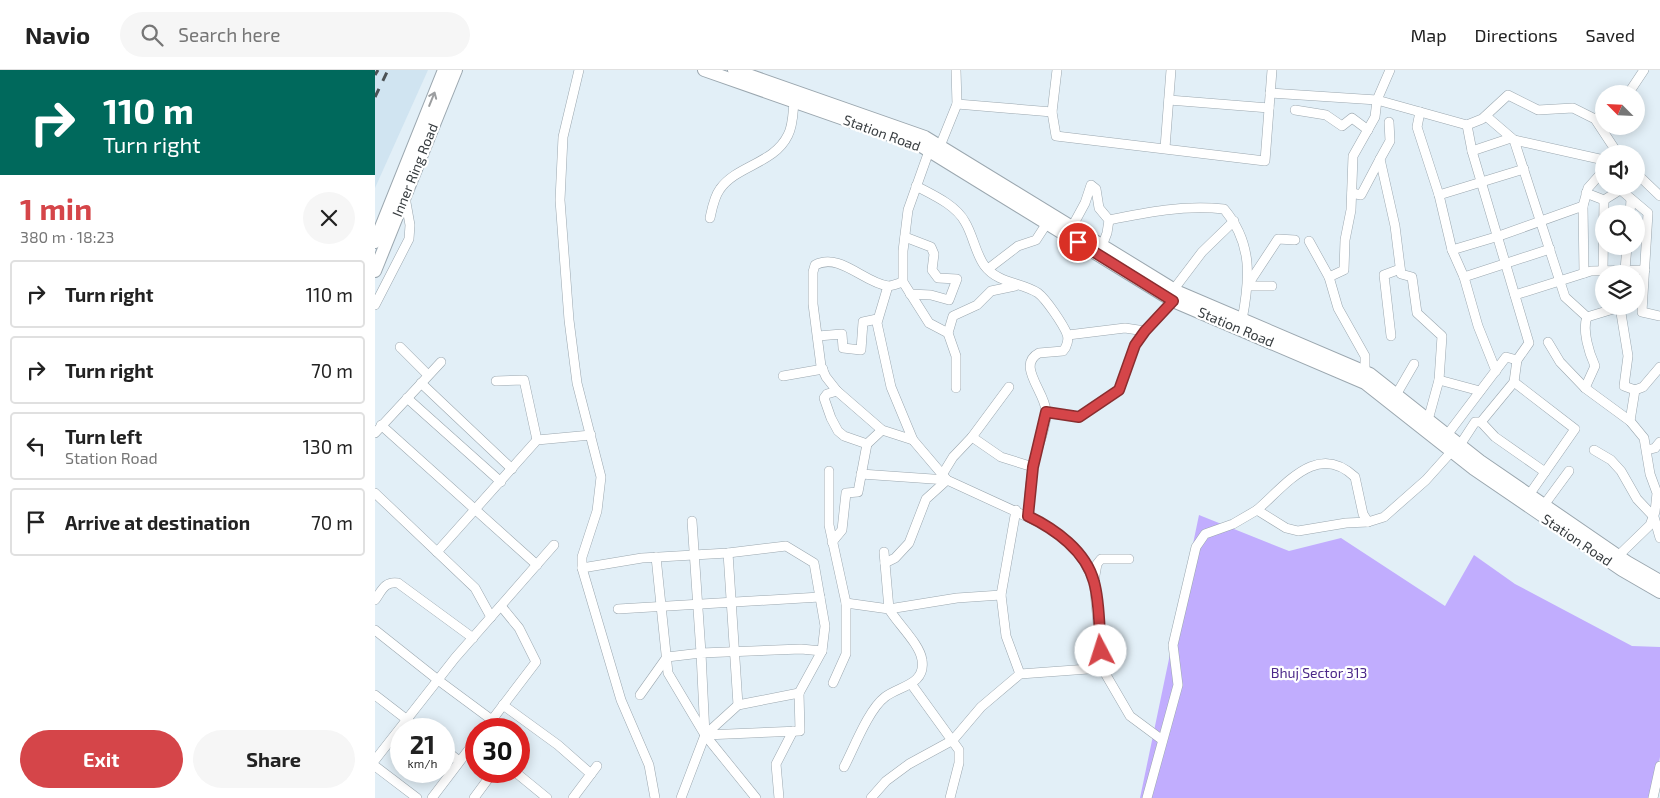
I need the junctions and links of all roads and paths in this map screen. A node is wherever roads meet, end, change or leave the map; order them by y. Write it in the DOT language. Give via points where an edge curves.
graph roads {
  1 [pos="444,70"];
  2 [pos="456,70"];
  3 [pos="579,70"];
  4 [pos="704,70"];
  5 [pos="734,70"];
  6 [pos="956,70"];
  7 [pos="1057,70"];
  8 [pos="1171,70"];
  9 [pos="1272,70"];
  10 [pos="1389,70"];
  11 [pos="1644,70"];
  12 [pos="1634,85"];
  13 [pos="1270,93"];
  14 [pos="1169,100"];
  15 [pos="1377,100"];
  16 [pos="794,102"];
  17 [pos="957,104"];
  18 [pos="1269,108"];
  19 [pos="1295,110"];
  20 [pos="1052,112"];
  21 [pos="1420,112"];
  22 [pos="1486,116"];
  23 [pos="1595,119"];
  24 [pos="1389,122"];
  25 [pos="1467,125"];
  26 [pos="1369,130"];
  27 [pos="1513,139"];
  28 [pos="1165,148"];
  29 [pos="935,149"];
  30 [pos="1472,151"];
  31 [pos="1595,158"];
  32 [pos="1380,159"];
  33 [pos="1524,169"];
  34 [pos="1595,181"];
  35 [pos="1645,182"];
  36 [pos="1483,183"];
  37 [pos="916,186"];
  38 [pos="1352,193"];
  39 [pos="1587,193"];
  40 [pos="405,195"];
  41 [pos="1439,195"];
  42 [pos="1610,195"];
  43 [pos="1626,195"];
  44 [pos="1660,196"];
  45 [pos="1631,199"];
  46 [pos="1604,200"];
  47 [pos="1631,205"];
  48 [pos="1583,206"];
  49 [pos="710,218"];
  50 [pos="1109,220"];
  51 [pos="1541,220"];
  52 [pos="1234,221"];
  53 [pos="1047,223"];
  54 [pos="1072,227"];
  55 [pos="1499,236"];
  56 [pos="905,237"];
  57 [pos="1295,240"];
  58 [pos="1309,241"];
  59 [pos="375,242"];
  60 [pos="1102,246"];
  61 [pos="1452,250"];
  62 [pos="1550,250"];
  63 [pos="1507,264"];
  64 [pos="1603,265"];
  65 [pos="988,268"];
  66 [pos="1400,269"];
  67 [pos="1645,270"];
  68 [pos="375,271"];
  69 [pos="1595,271"];
  70 [pos="1584,273"];
  71 [pos="1464,276"];
  72 [pos="1329,277"];
  73 [pos="1560,280"];
  74 [pos="903,282"];
  75 [pos="1249,284"];
  76 [pos="888,286"];
  77 [pos="1015,286"];
  78 [pos="1272,286"];
  79 [pos="910,294"];
  80 [pos="1174,295"];
  81 [pos="1515,295"];
  82 [pos="375,306"];
  83 [pos="1645,313"];
  84 [pos="1587,316"];
  85 [pos="1660,316"];
  86 [pos="877,318"];
  87 [pos="1242,320"];
  88 [pos="1145,331"];
  89 [pos="948,333"];
  90 [pos="1068,335"];
  91 [pos="819,336"];
  92 [pos="1391,336"];
  93 [pos="1548,342"];
  94 [pos="400,347"];
  95 [pos="1517,360"];
  96 [pos="441,362"];
  97 [pos="1414,364"];
  98 [pos="1660,367"];
  99 [pos="823,369"];
  100 [pos="1496,371"];
  101 [pos="1365,372"];
  102 [pos="428,375"];
  103 [pos="783,376"];
  104 [pos="1439,380"];
  105 [pos="496,381"];
  106 [pos="1514,382"];
  107 [pos="421,383"];
  108 [pos="1009,387"];
  109 [pos="956,388"];
  110 [pos="1585,388"];
  111 [pos="1635,390"];
  112 [pos="837,391"];
  113 [pos="1480,391"];
  114 [pos="1396,395"];
  115 [pos="407,398"];
  116 [pos="1046,412"];
  117 [pos="1428,420"];
  118 [pos="1630,421"];
  119 [pos="1481,422"];
  120 [pos="381,425"];
  121 [pos="882,430"];
  122 [pos="375,433"];
  123 [pos="591,435"];
  124 [pos="1447,435"];
  125 [pos="972,437"];
  126 [pos="537,440"];
  127 [pos="913,440"];
  128 [pos="1660,442"];
  129 [pos="867,444"];
  130 [pos="1456,448"];
  131 [pos="1594,450"];
  132 [pos="1647,450"];
  133 [pos="1033,467"];
  134 [pos="513,469"];
  135 [pos="829,471"];
  136 [pos="1569,471"];
  137 [pos="1545,472"];
  138 [pos="861,474"];
  139 [pos="945,477"];
  140 [pos="501,482"];
  141 [pos="375,493"];
  142 [pos="1529,495"];
  143 [pos="1544,505"];
  144 [pos="476,510"];
  145 [pos="1015,510"];
  146 [pos="1257,510"];
  147 [pos="1656,513"];
  148 [pos="1028,516"];
  149 [pos="691,521"];
  150 [pos="1368,522"];
  151 [pos="1660,538"];
  152 [pos="833,542"];
  153 [pos="554,545"];
  154 [pos="437,552"];
  155 [pos="883,552"];
  156 [pos="694,553"];
  157 [pos="729,553"];
  158 [pos="1618,556"];
  159 [pos="656,557"];
  160 [pos="1129,559"];
  161 [pos="885,563"];
  162 [pos="537,565"];
  163 [pos="582,568"];
  164 [pos="1094,581"];
  165 [pos="1660,581"];
  166 [pos="1660,592"];
  167 [pos="1001,595"];
  168 [pos="820,597"];
  169 [pos="375,600"];
  170 [pos="732,602"];
  171 [pos="697,603"];
  172 [pos="846,603"];
  173 [pos="501,606"];
  174 [pos="663,606"];
  175 [pos="618,609"];
  176 [pos="889,609"];
  177 [pos="491,616"];
  178 [pos="375,630"];
  179 [pos="473,638"];
  180 [pos="822,651"];
  181 [pos="735,652"];
  182 [pos="701,653"];
  183 [pos="667,657"];
  184 [pos="1102,668"];
  185 [pos="1020,674"];
  186 [pos="438,680"];
  187 [pos="833,683"];
  188 [pos="912,685"];
  189 [pos="799,693"];
  190 [pos="640,694"];
  191 [pos="375,695"];
  192 [pos="503,705"];
  193 [pos="738,705"];
  194 [pos="406,718"];
  195 [pos="408,718"];
  196 [pos="489,718"];
  197 [pos="493,718"];
  198 [pos="793,731"];
  199 [pos="705,735"];
  200 [pos="1161,739"];
  201 [pos="953,740"];
  202 [pos="390,741"];
  203 [pos="465,754"];
  204 [pos="455,759"];
  205 [pos="375,760"];
  206 [pos="459,762"];
  207 [pos="375,766"];
  208 [pos="597,766"];
  209 [pos="1660,766"];
  210 [pos="844,767"];
  211 [pos="591,774"];
  212 [pos="485,783"];
  213 [pos="529,783"];
  214 [pos="435,795"];
  215 [pos="417,798"];
  216 [pos="445,798"];
  217 [pos="474,798"];
  218 [pos="547,798"];
  219 [pos="573,798"];
  220 [pos="655,798"];
  221 [pos="681,798"];
  222 [pos="756,798"];
  223 [pos="779,798"];
  224 [pos="871,798"];
  225 [pos="950,798"];
  226 [pos="1147,798"];
  227 [pos="1653,798"];
  59 -- 1 [label="street, Inner Ring Road, one-way"];
  2 -- 40 [label="street, Inner Ring Road"];
  3 -- 123 [label="street" via="563,137 560,200 577,383"];
  4 -- 16 [label="street, Station Road"];
  5 -- 29 [label="street, Station Road" via="925,137"];
  6 -- 17 [label="street"];
  7 -- 20 [label="street"];
  8 -- 14 [label="street"];
  9 -- 13 [label="street"];
  10 -- 15 [label="street"];
  11 -- 12 [label="street"];
  13 -- 15 [label="street"];
  13 -- 18 [label="street"];
  14 -- 18 [label="street"];
  14 -- 28 [label="street"];
  15 -- 21 [label="street"];
  15 -- 26 [label="street"];
  16 -- 29 [label="street, Station Road"];
  16 -- 49 [label="street" via="791,127 783,144 769,157 727,181 719,191"];
  17 -- 20 [label="street"];
  17 -- 29 [label="street"];
  18 -- 28 [label="street" via="1265,161"];
  19 -- 26 [label="street" via="1327,115 1342,126 1352,118"];
  20 -- 28 [label="street" via="1056,136"];
  21 -- 25 [label="street"];
  21 -- 41 [label="street" via="1417,127"];
  22 -- 23 [label="street" via="1508,94 1538,110 1573,108"];
  22 -- 25 [label="street"];
  22 -- 27 [label="street"];
  24 -- 32 [label="street" via="1390,141"];
  25 -- 30 [label="street"];
  26 -- 38 [label="street" via="1353,156"];
  27 -- 30 [label="street"];
  27 -- 31 [label="street"];
  27 -- 33 [label="street"];
  29 -- 37 [label="street"];
  29 -- 53 [label="street, Station Road"];
  29 -- 54 [label="street, Station Road"];
  30 -- 36 [label="street"];
  32 -- 38 [label="street" via="1361,195"];
  32 -- 66 [label="street" via="1395,226"];
  33 -- 36 [label="street"];
  33 -- 51 [label="street"];
  34 -- 39 [label="street"];
  35 -- 44 [label="street"];
  36 -- 41 [label="street"];
  36 -- 55 [label="street"];
  37 -- 56 [label="street" via="908,210"];
  37 -- 65 [label="street" via="939,198 965,220"];
  38 -- 72 [label="street" via="1344,270"];
  39 -- 46 [label="street"];
  39 -- 48 [label="street"];
  40 -- 68 [label="street, Inner Ring Road"];
  40 -- 82 [label="street" via="409,239"];
  41 -- 61 [label="street"];
  42 -- 46 [label="street"];
  43 -- 45 [label="street"];
  45 -- 47 [label="street"];
  45 -- 67 [label="street" via="1648,213"];
  46 -- 64 [label="street"];
  48 -- 51 [label="street"];
  48 -- 70 [label="street"];
  50 -- 52 [label="street" via="1159,209 1195,206 1224,210"];
  50 -- 54 [label="street" via="1099,208 1096,188 1091,185"];
  50 -- 60 [label="street"];
  51 -- 55 [label="street"];
  51 -- 62 [label="street"];
  52 -- 75 [label="street" via="1249,262"];
  52 -- 80 [label="street" via="1202,252"];
  53 -- 65 [label="street" via="1036,240 1018,246"];
  53 -- 80 [label="street, Station Road"];
  54 -- 60 [label="street, Station Road"];
  55 -- 61 [label="street"];
  55 -- 63 [label="street"];
  56 -- 74 [label="street"];
  56 -- 79 [label="street" via="931,248 932,270 937,278 957,279 949,300"];
  57 -- 75 [label="street" via="1278,239"];
  58 -- 72 [label="street"];
  60 -- 80 [label="street, Station Road"];
  61 -- 71 [label="street"];
  62 -- 63 [label="street"];
  62 -- 73 [label="street"];
  63 -- 71 [label="street"];
  63 -- 81 [label="street"];
  65 -- 77 [label="street"];
  66 -- 92 [label="street" via="1383,275"];
  66 -- 104 [label="street" via="1401,274 1412,277 1417,313 1442,336"];
  69 -- 70 [label="street"];
  70 -- 73 [label="street"];
  71 -- 100 [label="street" via="1478,326"];
  72 -- 101 [label="street" via="1338,308 1365,356"];
  73 -- 81 [label="street"];
  73 -- 84 [label="street" via="1565,297"];
  74 -- 76 [label="street"];
  74 -- 79 [label="street"];
  75 -- 78 [label="street"];
  75 -- 87 [label="street"];
  76 -- 86 [label="street"];
  76 -- 91 [label="street" via="832,262 815,264 813,304"];
  77 -- 89 [label="street" via="991,291 977,305 953,316"];
  77 -- 90 [label="street" via="1035,291 1043,297"];
  79 -- 89 [label="street" via="929,323"];
  80 -- 87 [label="street, Station Road"];
  80 -- 88 [label="street"];
  80 -- 130 [label="street, Station Road" via="1365,383"];
  81 -- 95 [label="street" via="1529,343"];
  83 -- 85 [label="street"];
  84 -- 110 [label="street" via="1585,334 1595,366"];
  84 -- 111 [label="street" via="1620,307 1628,356 1624,386"];
  86 -- 91 [label="street" via="863,322 861,350 843,348 841,334"];
  86 -- 127 [label="street" via="891,387"];
  87 -- 101 [label="street, Station Road"];
  88 -- 90 [label="street" via="1125,328"];
  88 -- 116 [label="street" via="1131,353 1115,395 1100,401 1079,417"];
  89 -- 109 [label="street" via="956,356"];
  90 -- 116 [label="street" via="1067,347 1063,351 1039,353 1031,362 1029,371 1044,397"];
  91 -- 99 [label="street"];
  93 -- 110 [label="street" via="1560,362"];
  94 -- 102 [label="street"];
  95 -- 100 [label="street" via="1506,357"];
  95 -- 106 [label="street"];
  96 -- 102 [label="street"];
  97 -- 114 [label="street"];
  98 -- 111 [label="street" via="1643,387"];
  99 -- 103 [label="street"];
  99 -- 112 [label="street"];
  100 -- 113 [label="street"];
  101 -- 114 [label="street, Station Road"];
  102 -- 107 [label="street"];
  104 -- 113 [label="street"];
  104 -- 117 [label="street"];
  105 -- 126 [label="street" via="524,380"];
  106 -- 119 [label="street"];
  106 -- 137 [label="street" via="1575,429"];
  107 -- 115 [label="street"];
  107 -- 134 [label="street"];
  108 -- 125 [label="street"];
  110 -- 118 [label="street"];
  111 -- 118 [label="street"];
  112 -- 121 [label="street"];
  112 -- 129 [label="street" via="824,398 831,418 844,436"];
  113 -- 124 [label="street"];
  114 -- 117 [label="street, Station Road"];
  115 -- 120 [label="street"];
  115 -- 140 [label="street"];
  116 -- 133 [label="street"];
  117 -- 124 [label="street, Station Road"];
  118 -- 132 [label="street" via="1644,438"];
  119 -- 130 [label="street" via="1475,422"];
  119 -- 137 [label="street" via="1495,437"];
  120 -- 122 [label="street"];
  120 -- 144 [label="street"];
  121 -- 127 [label="street"];
  121 -- 129 [label="street"];
  123 -- 126 [label="street"];
  123 -- 163 [label="street" via="601,477 600,494 582,557"];
  124 -- 130 [label="street, Station Road"];
  125 -- 133 [label="street" via="1001,457"];
  125 -- 139 [label="street" via="953,457"];
  126 -- 134 [label="street"];
  127 -- 139 [label="street"];
  128 -- 132 [label="street"];
  129 -- 138 [label="street"];
  130 -- 142 [label="street, Station Road"];
  130 -- 150 [label="street" via="1384,517"];
  130 -- 166 [label="street, Station Road" via="1622,570"];
  131 -- 147 [label="street" via="1617,465 1637,499"];
  132 -- 147 [label="street" via="1650,474 1657,493"];
  133 -- 148 [label="street"];
  134 -- 140 [label="street"];
  135 -- 152 [label="street" via="829,524"];
  136 -- 143 [label="street"];
  137 -- 142 [label="street"];
  138 -- 139 [label="street"];
  138 -- 152 [label="street" via="857,492 846,493 842,530"];
  139 -- 145 [label="street"];
  139 -- 161 [label="street" via="926,500 909,542 895,558"];
  140 -- 144 [label="street"];
  141 -- 154 [label="street"];
  142 -- 143 [label="street, Station Road"];
  143 -- 158 [label="street, Station Road"];
  144 -- 154 [label="street"];
  144 -- 162 [label="street"];
  145 -- 148 [label="street"];
  145 -- 167 [label="street"];
  146 -- 150 [label="street" via="1286,528 1298,531"];
  146 -- 150 [label="street" via="1311,464 1325,462 1339,466 1355,477 1363,514"];
  146 -- 200 [label="street" via="1233,524 1205,534 1196,547 1173,645 1178,685"];
  147 -- 151 [label="street"];
  147 -- 158 [label="street" via="1650,526"];
  148 -- 164 [label="street" via="1045,524 1071,546"];
  149 -- 156 [label="street"];
  152 -- 172 [label="street"];
  153 -- 162 [label="street"];
  154 -- 177 [label="street" via="475,588"];
  155 -- 161 [label="street"];
  156 -- 157 [label="street"];
  156 -- 159 [label="street"];
  156 -- 171 [label="street"];
  157 -- 168 [label="street" via="786,546 814,563"];
  157 -- 170 [label="street"];
  158 -- 165 [label="street, Station Road"];
  159 -- 163 [label="street"];
  159 -- 174 [label="street"];
  160 -- 164 [label="street" via="1101,559"];
  161 -- 176 [label="street"];
  162 -- 173 [label="street"];
  163 -- 220 [label="street" via="621,700 649,765"];
  164 -- 184 [label="street"];
  167 -- 176 [label="street"];
  167 -- 185 [label="street" via="1005,636"];
  168 -- 170 [label="street"];
  168 -- 180 [label="street" via="825,626"];
  169 -- 179 [label="street" via="384,586 390,582 399,583"];
  170 -- 171 [label="street"];
  170 -- 181 [label="street"];
  171 -- 174 [label="street"];
  171 -- 182 [label="street"];
  172 -- 176 [label="street"];
  172 -- 187 [label="street" via="846,654"];
  173 -- 177 [label="street"];
  173 -- 192 [label="street" via="519,628 536,662"];
  174 -- 175 [label="street"];
  174 -- 183 [label="street"];
  176 -- 188 [label="street" via="922,658 921,673"];
  177 -- 179 [label="street"];
  178 -- 186 [label="street"];
  179 -- 186 [label="street"];
  180 -- 181 [label="street"];
  180 -- 189 [label="street"];
  181 -- 182 [label="street"];
  181 -- 193 [label="street"];
  182 -- 183 [label="street"];
  182 -- 199 [label="street"];
  183 -- 190 [label="street"];
  183 -- 199 [label="street" via="669,673"];
  184 -- 185 [label="street"];
  184 -- 200 [label="street" via="1131,716"];
  185 -- 201 [label="street" via="981,707"];
  186 -- 195 [label="street"];
  186 -- 196 [label="street"];
  188 -- 201 [label="street"];
  188 -- 210 [label="street" via="884,697"];
  189 -- 193 [label="street"];
  189 -- 198 [label="street" via="799,730"];
  191 -- 194 [label="street"];
  192 -- 197 [label="street"];
  192 -- 211 [label="street"];
  193 -- 199 [label="street"];
  198 -- 199 [label="street"];
  198 -- 223 [label="street" via="776,764"];
  199 -- 221 [label="street"];
  199 -- 222 [label="street"];
  200 -- 226 [label="street"];
  201 -- 224 [label="street" via="909,764 886,781"];
  201 -- 225 [label="street" via="959,750 959,763"];
  202 -- 205 [label="street"];
  203 -- 206 [label="street"];
  204 -- 206 [label="street"];
  206 -- 214 [label="street"];
  207 -- 215 [label="street"];
  208 -- 211 [label="street"];
  209 -- 227 [label="street"];
  211 -- 219 [label="street"];
  212 -- 217 [label="street"];
  213 -- 218 [label="street"];
  214 -- 216 [label="street"];
}
